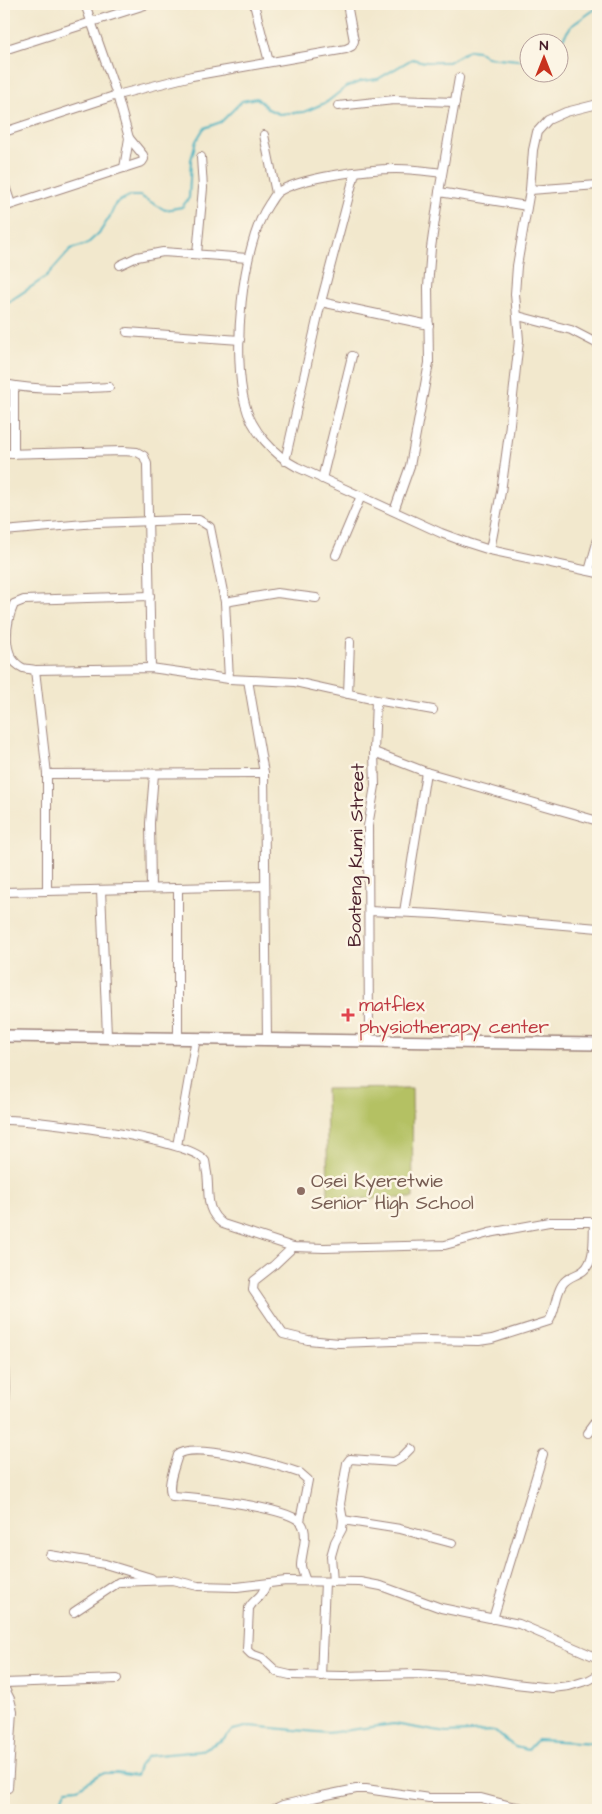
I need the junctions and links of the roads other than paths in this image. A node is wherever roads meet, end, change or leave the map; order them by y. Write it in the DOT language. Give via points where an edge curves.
graph roads {
  1 [pos="84,4"];
  2 [pos="148,4"];
  3 [pos="254,4"];
  4 [pos="346,4"];
  5 [pos="91,21"];
  6 [pos="4,50"];
  7 [pos="269,62"];
  8 [pos="459,78"];
  9 [pos="118,95"];
  10 [pos="455,102"];
  11 [pos="598,104"];
  12 [pos="338,106"];
  13 [pos="4,132"];
  14 [pos="264,135"];
  15 [pos="129,138"];
  16 [pos="201,157"];
  17 [pos="124,168"];
  18 [pos="355,173"];
  19 [pos="442,173"];
  20 [pos="4,182"];
  21 [pos="598,185"];
  22 [pos="530,190"];
  23 [pos="438,192"];
  24 [pos="276,193"];
  25 [pos="7,205"];
  26 [pos="527,206"];
  27 [pos="197,254"];
  28 [pos="248,258"];
  29 [pos="120,266"];
  30 [pos="321,302"];
  31 [pos="518,316"];
  32 [pos="429,325"];
  33 [pos="127,332"];
  34 [pos="240,340"];
  35 [pos="598,344"];
  36 [pos="352,356"];
  37 [pos="4,384"];
  38 [pos="14,386"];
  39 [pos="108,387"];
  40 [pos="4,454"];
  41 [pos="14,454"];
  42 [pos="285,461"];
  43 [pos="322,478"];
  44 [pos="360,496"];
  45 [pos="394,511"];
  46 [pos="149,521"];
  47 [pos="4,531"];
  48 [pos="598,539"];
  49 [pos="490,550"];
  50 [pos="336,555"];
  51 [pos="589,571"];
  52 [pos="598,573"];
  53 [pos="150,596"];
  54 [pos="316,598"];
  55 [pos="225,602"];
  56 [pos="5,640"];
  57 [pos="350,642"];
  58 [pos="151,668"];
  59 [pos="35,670"];
  60 [pos="230,679"];
  61 [pos="248,680"];
  62 [pos="348,694"];
  63 [pos="376,700"];
  64 [pos="433,710"];
  65 [pos="374,752"];
  66 [pos="426,772"];
  67 [pos="264,773"];
  68 [pos="47,774"];
  69 [pos="154,774"];
  70 [pos="598,821"];
  71 [pos="265,886"];
  72 [pos="151,888"];
  73 [pos="178,888"];
  74 [pos="47,890"];
  75 [pos="101,890"];
  76 [pos="4,892"];
  77 [pos="368,911"];
  78 [pos="404,912"];
  79 [pos="598,928"];
  80 [pos="4,1036"];
  81 [pos="107,1036"];
  82 [pos="178,1037"];
  83 [pos="196,1038"];
  84 [pos="267,1039"];
  85 [pos="369,1042"];
  86 [pos="598,1044"];
  87 [pos="4,1120"];
  88 [pos="177,1146"];
  89 [pos="596,1222"];
  90 [pos="293,1247"];
  91 [pos="4,1367"];
  92 [pos="4,1402"];
  93 [pos="598,1418"];
  94 [pos="587,1433"];
  95 [pos="410,1449"];
  96 [pos="543,1454"];
  97 [pos="343,1520"];
  98 [pos="300,1521"];
  99 [pos="452,1543"];
  100 [pos="50,1555"];
  101 [pos="156,1580"];
  102 [pos="306,1581"];
  103 [pos="329,1582"];
  104 [pos="266,1584"];
  105 [pos="74,1612"];
  106 [pos="493,1620"];
  107 [pos="598,1658"];
  108 [pos="598,1675"];
  109 [pos="321,1676"];
  110 [pos="117,1679"];
  111 [pos="4,1683"];
  112 [pos="4,1687"];
  113 [pos="8,1788"];
  114 [pos="511,1808"];
  115 [pos="272,1810"];
  116 [pos="535,1810"];
  1 -- 5 [label="street"];
  2 -- 5 [label="street"];
  3 -- 7 [label="street"];
  4 -- 7 [label="street" via="354,41 352,46"];
  5 -- 6 [label="street"];
  5 -- 9 [label="street"];
  7 -- 9 [label="street" via="192,76"];
  8 -- 10 [label="street"];
  9 -- 13 [label="street"];
  9 -- 15 [label="street"];
  10 -- 12 [label="street" via="394,100"];
  10 -- 19 [label="street"];
  11 -- 22 [label="street" via="548,120 537,132"];
  14 -- 24 [label="street"];
  15 -- 17 [label="street"];
  15 -- 17 [label="street" via="144,159"];
  16 -- 27 [label="street" via="203,188"];
  17 -- 25 [label="street"];
  18 -- 19 [label="street" via="398,169"];
  18 -- 24 [label="street" via="297,182"];
  18 -- 30 [label="street"];
  19 -- 23 [label="street"];
  20 -- 25 [label="street"];
  21 -- 22 [label="street"];
  22 -- 26 [label="street"];
  23 -- 26 [label="street"];
  23 -- 32 [label="street" via="428,287"];
  24 -- 28 [label="street" via="262,215"];
  26 -- 31 [label="street" via="517,266 515,294"];
  27 -- 28 [label="street"];
  27 -- 29 [label="street" via="163,252 137,257"];
  28 -- 34 [label="street"];
  30 -- 32 [label="street"];
  30 -- 42 [label="street"];
  31 -- 35 [label="street" via="571,330"];
  31 -- 49 [label="street" via="519,340 502,492"];
  32 -- 45 [label="street" via="429,363 419,419 410,466"];
  33 -- 34 [label="street"];
  34 -- 42 [label="street" via="240,376 245,406 254,426"];
  36 -- 43 [label="street"];
  37 -- 38 [label="street"];
  38 -- 39 [label="street"];
  38 -- 41 [label="street"];
  40 -- 41 [label="street"];
  41 -- 46 [label="street" via="81,450 137,452 144,456 147,464"];
  42 -- 43 [label="street"];
  43 -- 44 [label="street"];
  44 -- 45 [label="street"];
  44 -- 50 [label="street"];
  45 -- 49 [label="street" via="441,534"];
  46 -- 47 [label="street"];
  46 -- 53 [label="street"];
  46 -- 55 [label="street" via="199,520 210,527"];
  48 -- 51 [label="street"];
  49 -- 51 [label="street"];
  51 -- 52 [label="street"];
  53 -- 56 [label="street" via="24,600 14,604 8,616"];
  53 -- 58 [label="street"];
  54 -- 55 [label="street" via="276,593"];
  55 -- 60 [label="street"];
  56 -- 59 [label="street" via="11,658 23,668"];
  57 -- 62 [label="street"];
  58 -- 59 [label="street"];
  58 -- 60 [label="street"];
  59 -- 68 [label="street"];
  60 -- 61 [label="street"];
  61 -- 62 [label="street" via="295,682"];
  61 -- 67 [label="street"];
  62 -- 63 [label="street"];
  63 -- 64 [label="street"];
  63 -- 65 [label="street, Boateng Kumi Street"];
  65 -- 66 [label="street"];
  65 -- 77 [label="street, Boateng Kumi Street" via="375,786 368,826"];
  66 -- 70 [label="street"];
  66 -- 78 [label="street"];
  67 -- 69 [label="street"];
  67 -- 71 [label="street"];
  68 -- 69 [label="street"];
  68 -- 74 [label="street"];
  69 -- 72 [label="street" via="150,823"];
  71 -- 73 [label="street"];
  71 -- 84 [label="street"];
  72 -- 73 [label="street"];
  72 -- 75 [label="street"];
  73 -- 82 [label="street"];
  74 -- 75 [label="street"];
  74 -- 76 [label="street"];
  75 -- 81 [label="street"];
  77 -- 78 [label="street"];
  77 -- 85 [label="street, Boateng Kumi Street"];
  78 -- 79 [label="street"];
  80 -- 81 [label="street"];
  81 -- 82 [label="street"];
  82 -- 83 [label="street"];
  83 -- 84 [label="street"];
  83 -- 88 [label="street"];
  84 -- 85 [label="street"];
  85 -- 86 [label="street"];
  87 -- 88 [label="street" via="98,1130"];
  88 -- 90 [label="street" via="197,1154 205,1162 210,1210 215,1218"];
  89 -- 90 [label="street" via="549,1222 445,1245"];
  89 -- 90 [label="street" via="591,1261 584,1270 566,1279 548,1321 479,1341 339,1343 283,1334 252,1286"];
  91 -- 92 [label="street"];
  93 -- 94 [label="street"];
  95 -- 97 [label="street" via="394,1462 350,1459 340,1504"];
  96 -- 106 [label="street"];
  97 -- 99 [label="street" via="400,1529"];
  97 -- 103 [label="street" via="331,1556"];
  98 -- 98 [label="street" via="272,1510 172,1496 170,1492 178,1455 186,1450 226,1453 300,1473 308,1480"];
  98 -- 102 [label="street" via="304,1525 301,1567"];
  100 -- 101 [label="street" via="104,1564"];
  101 -- 104 [label="street" via="198,1586"];
  101 -- 105 [label="street" via="119,1582"];
  102 -- 103 [label="street"];
  102 -- 104 [label="street"];
  103 -- 106 [label="street" via="381,1586 440,1608"];
  103 -- 109 [label="street"];
  104 -- 109 [label="street" via="263,1594 249,1608 247,1650 281,1674"];
  106 -- 107 [label="street" via="520,1624"];
  108 -- 109 [label="street" via="569,1686 552,1688 418,1674"];
  110 -- 111 [label="street"];
  112 -- 113 [label="street" via="13,1711"];
  114 -- 115 [label="street" via="481,1798 429,1798 361,1789"];
  114 -- 116 [label="street"];
}
